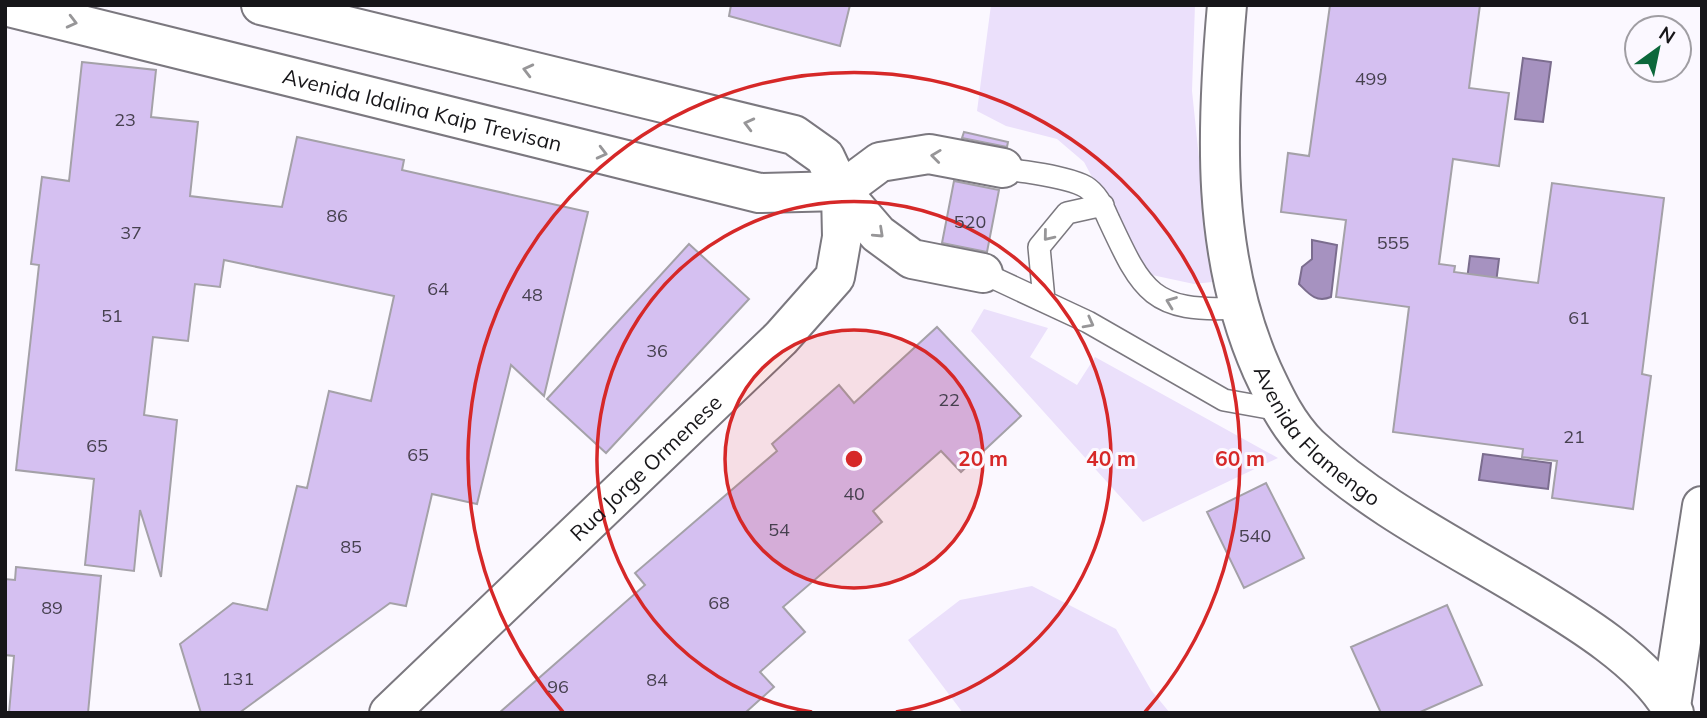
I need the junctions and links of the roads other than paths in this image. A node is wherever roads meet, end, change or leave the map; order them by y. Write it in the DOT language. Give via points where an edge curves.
graph roads {
  1 [pos="261,5"];
  2 [pos="1227,5"];
  3 [pos="5,6"];
  4 [pos="1003,168"];
  5 [pos="841,191"];
  6 [pos="1103,205"];
  7 [pos="983,273"];
  8 [pos="1044,300"];
  9 [pos="1237,308"];
  10 [pos="1280,410"];
  11 [pos="1702,506"];
  12 [pos="1672,709"];
  13 [pos="389,713"];
  5 -- 1 [label="street, one-way" via="825,157 794,135"];
  2 -- 9 [label="street, Avenida Flamengo" via="1220,180 1223,232"];
  3 -- 5 [label="street, Avenida Idalina Kaip Trevisan, one-way" via="759,193"];
  4 -- 5 [label="street, one-way" via="929,154 880,162"];
  4 -- 6 [label="lane" via="1084,185"];
  5 -- 7 [label="street, one-way" via="878,234 912,259"];
  5 -- 13 [label="street, Rua Jorge Ormenese" via="842,237 835,277 781,338"];
  6 -- 8 [label="lane, one-way" via="1067,213 1039,247"];
  9 -- 6 [label="lane, one-way" via="1201,310 1150,293 1130,267"];
  7 -- 8 [label="lane"];
  8 -- 10 [label="lane, one-way" via="1224,400"];
  9 -- 10 [label="street, Avenida Flamengo"];
  10 -- 12 [label="street, Avenida Flamengo" via="1308,444 1368,495 1571,618 1625,656"];
  11 -- 12 [label="street"];
}
